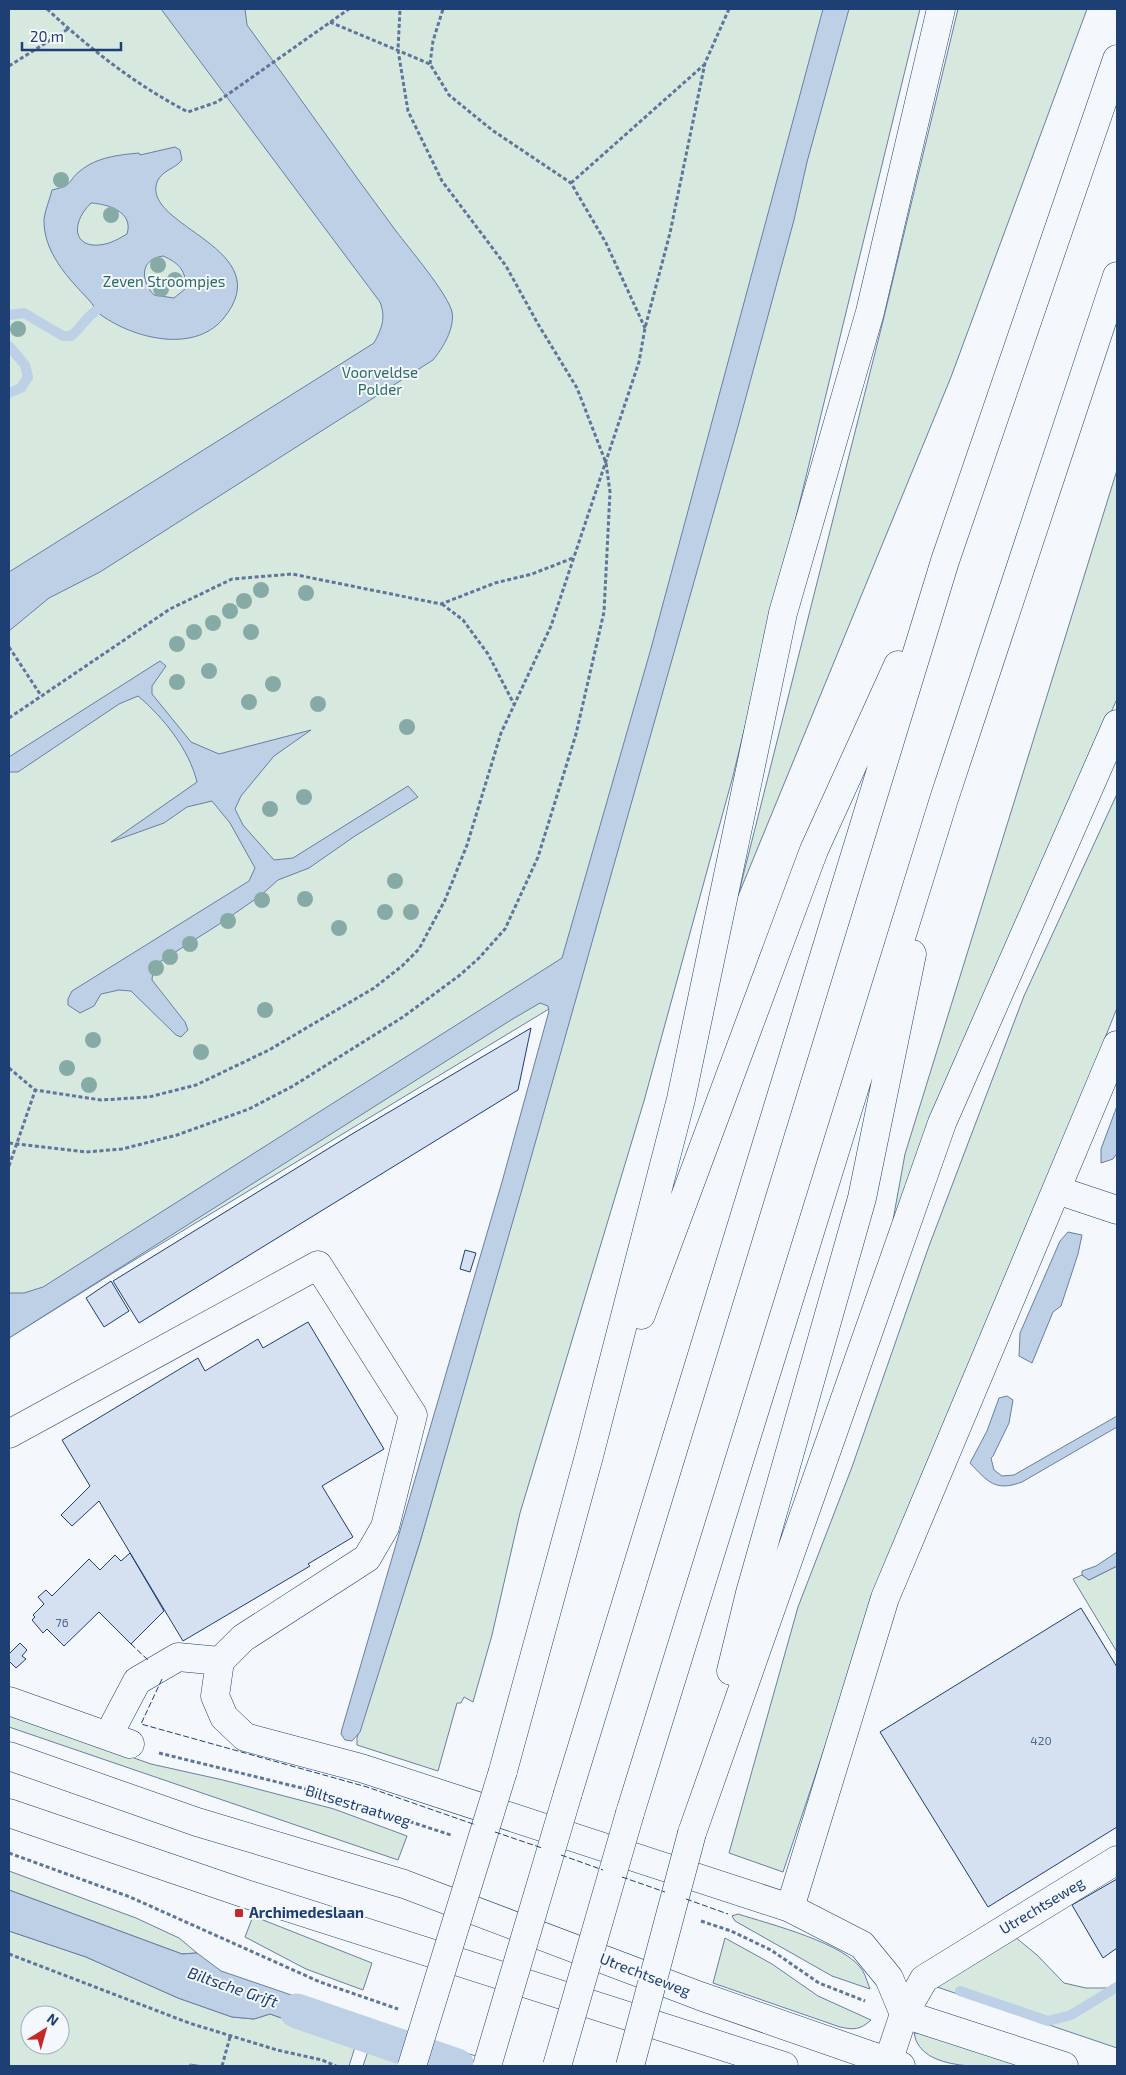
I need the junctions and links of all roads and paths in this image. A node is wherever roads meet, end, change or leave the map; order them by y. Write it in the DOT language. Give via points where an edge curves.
graph roads {
  1 [pos="47,9"];
  2 [pos="349,9"];
  3 [pos="400,9"];
  4 [pos="443,9"];
  5 [pos="728,9"];
  6 [pos="941,9"];
  7 [pos="330,22"];
  8 [pos="68,28"];
  9 [pos="398,50"];
  10 [pos="1117,59"];
  11 [pos="705,63"];
  12 [pos="430,64"];
  13 [pos="9,66"];
  14 [pos="571,183"];
  15 [pos="1117,276"];
  16 [pos="645,328"];
  17 [pos="606,463"];
  18 [pos="574,558"];
  19 [pos="945,561"];
  20 [pos="441,604"];
  21 [pos="9,646"];
  22 [pos="40,694"];
  23 [pos="514,704"];
  24 [pos="9,718"];
  25 [pos="1117,724"];
  26 [pos="944,799"];
  27 [pos="1117,1046"];
  28 [pos="9,1068"];
  29 [pos="35,1090"];
  30 [pos="9,1143"];
  31 [pos="17,1145"];
  32 [pos="9,1166"];
  33 [pos="1057,1190"];
  34 [pos="1117,1210"];
  35 [pos="9,1434"];
  36 [pos="589,1456"];
  37 [pos="220,1661"];
  38 [pos="9,1701"];
  39 [pos="119,1740"];
  40 [pos="9,1756"];
  41 [pos="9,1813"];
  42 [pos="692,1833"];
  43 [pos="460,1838"];
  44 [pos="9,1853"];
  45 [pos="1117,1860"];
  46 [pos="790,1908"];
  47 [pos="695,1918"];
  48 [pos="9,1954"];
  49 [pos="403,2012"];
  50 [pos="904,2014"];
  51 [pos="230,2037"];
  52 [pos="894,2064"];
  53 [pos="222,2066"];
  54 [pos="336,2066"];
  55 [pos="412,2066"];
  56 [pos="487,2066"];
  57 [pos="557,2066"];
  58 [pos="630,2066"];
  59 [pos="784,2066"];
  60 [pos="1064,2066"];
  1 -- 8 [label="path"];
  2 -- 7 [label="path"];
  3 -- 9 [label="path"];
  4 -- 12 [label="path"];
  5 -- 11 [label="path"];
  6 -- 36 [label="main road" via="870,312 783,614 681,1099"];
  7 -- 8 [label="path" via="218,102 188,112 127,76"];
  7 -- 9 [label="path"];
  8 -- 13 [label="path"];
  9 -- 12 [label="path"];
  9 -- 17 [label="path" via="408,111 442,181 506,266 577,388"];
  10 -- 19 [label="main road"];
  11 -- 14 [label="path"];
  11 -- 16 [label="path" via="670,233"];
  12 -- 14 [label="path" via="449,96 492,130"];
  14 -- 16 [label="path" via="606,243"];
  15 -- 26 [label="main road"];
  16 -- 17 [label="path" via="639,362"];
  17 -- 18 [label="path"];
  17 -- 31 [label="path" via="610,492 604,612 576,734 538,857 501,933 460,975 404,1017 293,1086 249,1109 178,1136 122,1149 86,1152"];
  18 -- 20 [label="path"];
  18 -- 23 [label="path" via="551,626"];
  19 -- 36 [label="main road" via="814,850"];
  19 -- 56 [label="main road, bridge"];
  20 -- 22 [label="path" via="292,574 232,579 170,609"];
  20 -- 23 [label="path" via="463,620 488,654"];
  21 -- 22 [label="path"];
  22 -- 24 [label="path"];
  23 -- 29 [label="path" via="501,733 467,845 445,900 419,949 402,966 374,988 269,1050 196,1085 149,1097 101,1100"];
  25 -- 42 [label="main road" via="942,1123"];
  26 -- 42 [label="main road" via="862,1198 750,1593"];
  26 -- 57 [label="main road, bridge" via="630,1813"];
  27 -- 33 [label="main road"];
  28 -- 29 [label="path"];
  29 -- 31 [label="path"];
  30 -- 31 [label="path"];
  31 -- 32 [label="path"];
  33 -- 34 [label="main road"];
  33 -- 46 [label="main road" via="885,1598"];
  35 -- 37 [label="main road" via="318,1265 413,1415 411,1424 385,1527 367,1558 244,1638"];
  36 -- 55 [label="main road, bridge" via="503,1771"];
  37 -- 39 [label="main road" via="178,1658 137,1681"];
  37 -- 46 [label="main road" via="214,1696 224,1717 245,1737 361,1768"];
  38 -- 39 [label="main road"];
  39 -- 43 [label="path, Biltsestraatweg" via="322,1793"];
  40 -- 52 [label="main road, Utrechtseweg" via="197,1822 404,1884 700,1996"];
  41 -- 59 [label="main road" via="234,1890"];
  42 -- 58 [label="main road, bridge"];
  44 -- 49 [label="path" via="130,1897 320,1982"];
  45 -- 50 [label="main road, Utrechtseweg" via="924,1978"];
  46 -- 50 [label="main road" via="862,1945 889,1978"];
  47 -- 50 [label="path" via="770,1950 819,1983"];
  48 -- 51 [label="path"];
  50 -- 52 [label="main road, Utrechtseweg"];
  50 -- 60 [label="main road"];
  51 -- 53 [label="path"];
  51 -- 54 [label="path"];
}
